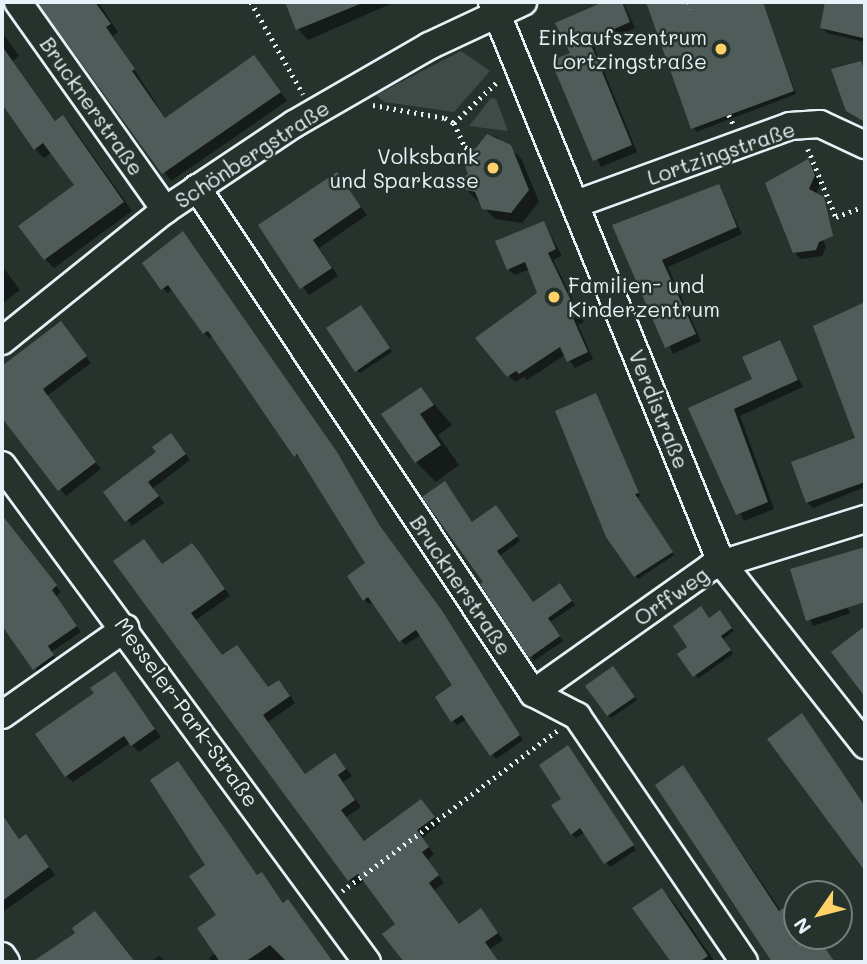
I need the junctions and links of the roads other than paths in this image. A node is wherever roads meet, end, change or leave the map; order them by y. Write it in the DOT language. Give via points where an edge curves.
graph roads {
  1 [pos="18,2"];
  2 [pos="523,2"];
  3 [pos="494,7"];
  4 [pos="865,145"];
  5 [pos="197,188"];
  6 [pos="576,204"];
  7 [pos="166,210"];
  8 [pos="2,341"];
  9 [pos="2,465"];
  10 [pos="865,519"];
  11 [pos="721,562"];
  12 [pos="126,628"];
  13 [pos="533,693"];
  14 [pos="2,715"];
  15 [pos="865,745"];
  16 [pos="2,956"];
  17 [pos="6,962"];
  18 [pos="367,962"];
  19 [pos="744,962"];
  1 -- 7 [label="street, Brucknerstraße"];
  2 -- 3 [label="street, Schönbergstraße"];
  3 -- 5 [label="street, Schönbergstraße"];
  3 -- 6 [label="street, Verdistraße"];
  4 -- 6 [label="street, Lortzingstraße" via="831,127 799,125"];
  5 -- 7 [label="street, Schönbergstraße"];
  5 -- 13 [label="street, Brucknerstraße"];
  6 -- 11 [label="street, Verdistraße"];
  7 -- 8 [label="street, Schönbergstraße"];
  9 -- 12 [label="street, Messeler-Park-Straße"];
  10 -- 11 [label="street, Orffweg"];
  11 -- 13 [label="street, Orffweg"];
  11 -- 15 [label="street, Verdistraße"];
  12 -- 14 [label="street"];
  12 -- 18 [label="street, Messeler-Park-Straße"];
  13 -- 19 [label="street, Brucknerstraße" via="577,716"];
  16 -- 17 [label="street"];
}
